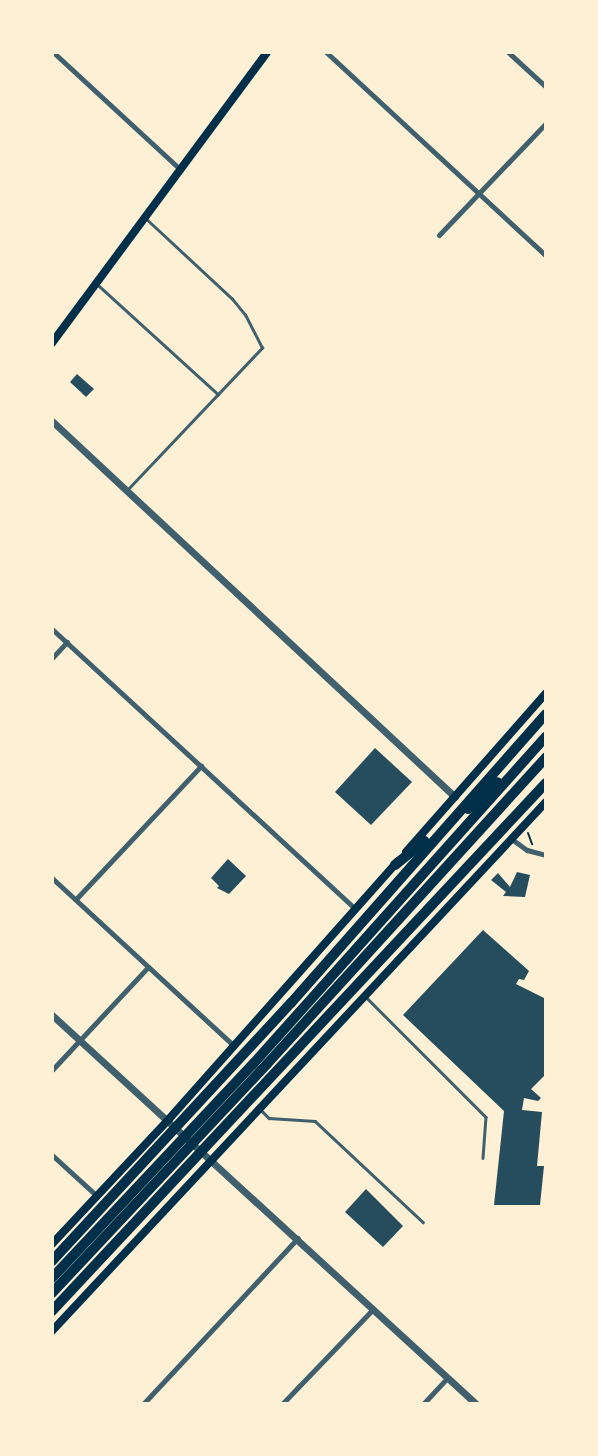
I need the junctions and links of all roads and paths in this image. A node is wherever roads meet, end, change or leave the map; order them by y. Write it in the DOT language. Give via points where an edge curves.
graph roads {
  1 [pos="53,52"];
  2 [pos="267,52"];
  3 [pos="326,52"];
  4 [pos="508,52"];
  5 [pos="545,87"];
  6 [pos="545,123"];
  7 [pos="181,170"];
  8 [pos="477,194"];
  9 [pos="145,218"];
  10 [pos="439,235"];
  11 [pos="545,256"];
  12 [pos="97,284"];
  13 [pos="52,343"];
  14 [pos="218,394"];
  15 [pos="52,421"];
  16 [pos="126,491"];
  17 [pos="52,629"];
  18 [pos="67,642"];
  19 [pos="52,659"];
  20 [pos="543,697"];
  21 [pos="545,714"];
  22 [pos="545,736"];
  23 [pos="527,755"];
  24 [pos="545,757"];
  25 [pos="201,766"];
  26 [pos="545,783"];
  27 [pos="455,797"];
  28 [pos="545,802"];
  29 [pos="513,840"];
  30 [pos="545,855"];
  31 [pos="395,865"];
  32 [pos="52,877"];
  33 [pos="76,899"];
  34 [pos="354,908"];
  35 [pos="148,967"];
  36 [pos="364,996"];
  37 [pos="52,1015"];
  38 [pos="80,1040"];
  39 [pos="234,1046"];
  40 [pos="52,1070"];
  41 [pos="260,1109"];
  42 [pos="171,1121"];
  43 [pos="52,1155"];
  44 [pos="483,1158"];
  45 [pos="211,1161"];
  46 [pos="97,1196"];
  47 [pos="423,1222"];
  48 [pos="298,1238"];
  49 [pos="52,1244"];
  50 [pos="52,1261"];
  51 [pos="52,1278"];
  52 [pos="52,1293"];
  53 [pos="373,1309"];
  54 [pos="52,1311"];
  55 [pos="52,1331"];
  56 [pos="447,1378"];
  57 [pos="143,1404"];
  58 [pos="282,1404"];
  59 [pos="423,1404"];
  60 [pos="476,1404"];
  1 -- 7 [label="street"];
  2 -- 7 [label="main road"];
  3 -- 8 [label="street"];
  4 -- 5 [label="street"];
  6 -- 8 [label="street"];
  7 -- 9 [label="main road"];
  8 -- 10 [label="street"];
  8 -- 11 [label="street"];
  9 -- 12 [label="main road"];
  9 -- 14 [label="lane" via="232,299 262,348"];
  12 -- 13 [label="main road"];
  12 -- 14 [label="lane"];
  14 -- 16 [label="lane"];
  15 -- 16 [label="street"];
  16 -- 27 [label="street"];
  17 -- 18 [label="street"];
  18 -- 19 [label="street"];
  18 -- 25 [label="street"];
  20 -- 27 [label="main road"];
  21 -- 50 [label="highway" via="291,1003"];
  22 -- 23 [label="highway"];
  23 -- 31 [label="highway" via="475,803"];
  23 -- 51 [label="highway" via="254,1063"];
  24 -- 52 [label="highway"];
  25 -- 33 [label="street"];
  25 -- 34 [label="street"];
  26 -- 54 [label="highway"];
  27 -- 31 [label="main road"];
  28 -- 29 [label="main road"];
  29 -- 30 [label="street"];
  29 -- 36 [label="main road"];
  31 -- 34 [label="main road"];
  32 -- 33 [label="street"];
  33 -- 35 [label="street"];
  34 -- 39 [label="main road"];
  35 -- 38 [label="street"];
  35 -- 39 [label="street"];
  36 -- 41 [label="main road"];
  36 -- 44 [label="lane" via="486,1117"];
  37 -- 38 [label="street"];
  38 -- 40 [label="street"];
  38 -- 42 [label="street"];
  39 -- 42 [label="main road"];
  41 -- 45 [label="main road"];
  41 -- 47 [label="lane" via="269,1118 315,1121"];
  42 -- 45 [label="street"];
  42 -- 46 [label="main road"];
  43 -- 46 [label="street"];
  45 -- 48 [label="street"];
  45 -- 55 [label="main road"];
  46 -- 49 [label="main road"];
  48 -- 53 [label="street"];
  48 -- 57 [label="street"];
  53 -- 56 [label="street"];
  53 -- 58 [label="street"];
  56 -- 59 [label="street"];
  56 -- 60 [label="street"];
}
